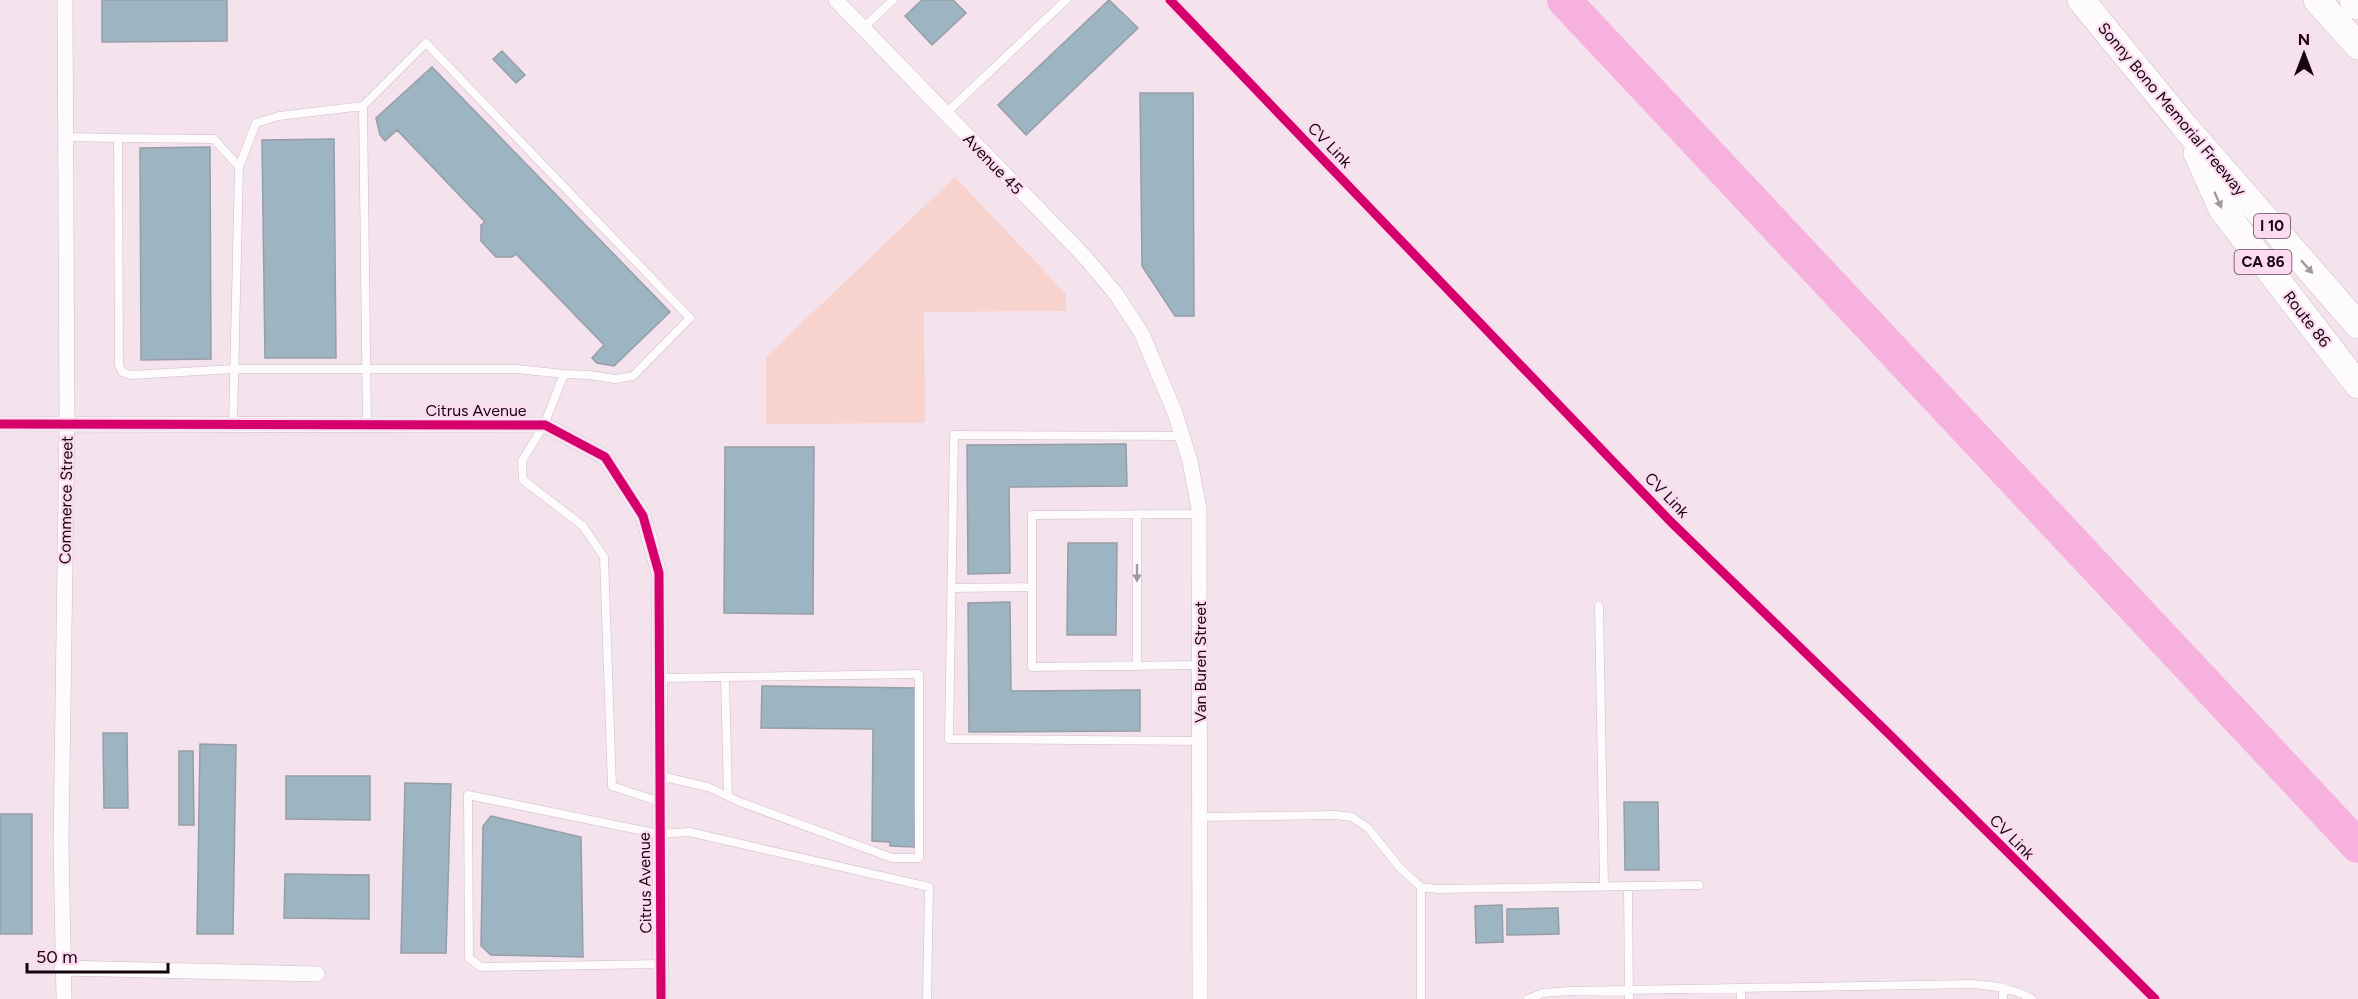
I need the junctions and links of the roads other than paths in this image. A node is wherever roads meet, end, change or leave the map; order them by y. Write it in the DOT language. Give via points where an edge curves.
graph roads {
  1 [pos="65,0"];
  2 [pos="836,0"];
  3 [pos="893,0"];
  4 [pos="1066,0"];
  5 [pos="2081,0"];
  6 [pos="2317,0"];
  7 [pos="2353,0"];
  8 [pos="2358,6"];
  9 [pos="863,28"];
  10 [pos="2358,46"];
  11 [pos="363,106"];
  12 [pos="945,114"];
  13 [pos="2186,128"];
  14 [pos="65,137"];
  15 [pos="118,138"];
  16 [pos="239,167"];
  17 [pos="2358,325"];
  18 [pos="1142,334"];
  19 [pos="234,369"];
  20 [pos="366,369"];
  21 [pos="564,374"];
  22 [pos="2358,386"];
  23 [pos="67,423"];
  24 [pos="0,424"];
  25 [pos="233,424"];
  26 [pos="367,425"];
  27 [pos="544,425"];
  28 [pos="1182,436"];
  29 [pos="1137,514"];
  30 [pos="1199,514"];
  31 [pos="1032,587"];
  32 [pos="951,588"];
  33 [pos="1599,606"];
  34 [pos="1200,665"];
  35 [pos="1137,666"];
  36 [pos="725,677"];
  37 [pos="660,678"];
  38 [pos="1200,741"];
  39 [pos="660,776"];
  40 [pos="728,796"];
  41 [pos="660,802"];
  42 [pos="1200,817"];
  43 [pos="659,834"];
  44 [pos="1699,885"];
  45 [pos="1604,886"];
  46 [pos="1628,886"];
  47 [pos="1421,887"];
  48 [pos="661,964"];
  49 [pos="62,968"];
  50 [pos="317,974"];
  51 [pos="2003,987"];
  52 [pos="1741,988"];
  53 [pos="1629,995"];
  54 [pos="64,999"];
  55 [pos="661,999"];
  56 [pos="927,999"];
  57 [pos="1200,999"];
  58 [pos="1421,999"];
  59 [pos="1528,999"];
  60 [pos="1741,999"];
  61 [pos="2003,999"];
  62 [pos="2032,999"];
  1 -- 14 [label="street, Commerce Street"];
  2 -- 9 [label="street, Avenue 45"];
  3 -- 9 [label="lane"];
  4 -- 12 [label="lane"];
  5 -- 13 [label="highway, Sonny Bono Memorial Freeway / I 10"];
  6 -- 10 [label="highway"];
  7 -- 8 [label="highway"];
  9 -- 12 [label="street, Avenue 45"];
  11 -- 16 [label="lane" via="279,116 256,123"];
  11 -- 20 [label="lane"];
  11 -- 21 [label="lane" via="426,43 690,318 633,376"];
  12 -- 18 [label="street, Avenue 45" via="1084,256 1116,294"];
  13 -- 17 [label="highway, Sonny Bono Memorial Freeway / I 10, one-way"];
  13 -- 22 [label="highway, Route 86 / CA 86, one-way" via="2222,209"];
  14 -- 15 [label="lane"];
  14 -- 23 [label="street, Commerce Street"];
  15 -- 16 [label="lane" via="214,139"];
  15 -- 19 [label="lane" via="122,372 154,375"];
  16 -- 19 [label="lane"];
  18 -- 28 [label="street, Van Buren Street"];
  19 -- 20 [label="lane"];
  19 -- 25 [label="lane"];
  20 -- 21 [label="lane" via="518,369"];
  20 -- 26 [label="lane"];
  21 -- 27 [label="lane"];
  23 -- 24 [label="street, Citrus Avenue"];
  23 -- 25 [label="street, Citrus Avenue"];
  23 -- 49 [label="street, Commerce Street"];
  25 -- 26 [label="street, Citrus Avenue"];
  26 -- 27 [label="street, Citrus Avenue"];
  27 -- 37 [label="street, Citrus Avenue" via="605,457 644,516 659,573"];
  27 -- 41 [label="lane" via="522,461 524,480 583,526 604,557 612,786"];
  28 -- 30 [label="street, Van Buren Street"];
  28 -- 32 [label="lane" via="954,435"];
  29 -- 30 [label="lane"];
  29 -- 31 [label="lane" via="1032,515"];
  29 -- 35 [label="lane, one-way"];
  30 -- 34 [label="street, Van Buren Street"];
  31 -- 32 [label="lane"];
  31 -- 35 [label="lane" via="1032,667"];
  32 -- 38 [label="lane" via="949,739"];
  33 -- 45 [label="lane"];
  34 -- 35 [label="lane"];
  34 -- 38 [label="street, Van Buren Street"];
  36 -- 37 [label="lane"];
  36 -- 40 [label="lane"];
  36 -- 40 [label="lane" via="919,674 919,858 892,858"];
  37 -- 39 [label="street, Citrus Avenue"];
  38 -- 42 [label="street, Van Buren Street"];
  39 -- 40 [label="lane"];
  39 -- 41 [label="street, Citrus Avenue"];
  41 -- 43 [label="street, Citrus Avenue"];
  42 -- 47 [label="lane" via="1352,817 1368,828"];
  42 -- 57 [label="street, Van Buren Street"];
  43 -- 48 [label="street, Citrus Avenue"];
  43 -- 48 [label="lane" via="468,795 469,958 481,967"];
  43 -- 56 [label="lane" via="689,832 929,887"];
  44 -- 46 [label="lane"];
  45 -- 46 [label="lane"];
  45 -- 47 [label="lane"];
  46 -- 53 [label="lane"];
  47 -- 58 [label="lane"];
  48 -- 55 [label="street, Citrus Avenue"];
  49 -- 50 [label="street"];
  49 -- 54 [label="street, Commerce Street"];
  51 -- 52 [label="lane" via="1973,984"];
  51 -- 61 [label="lane"];
  51 -- 62 [label="lane"];
  52 -- 53 [label="lane"];
  52 -- 60 [label="lane"];
  53 -- 59 [label="lane" via="1543,993"];
}
